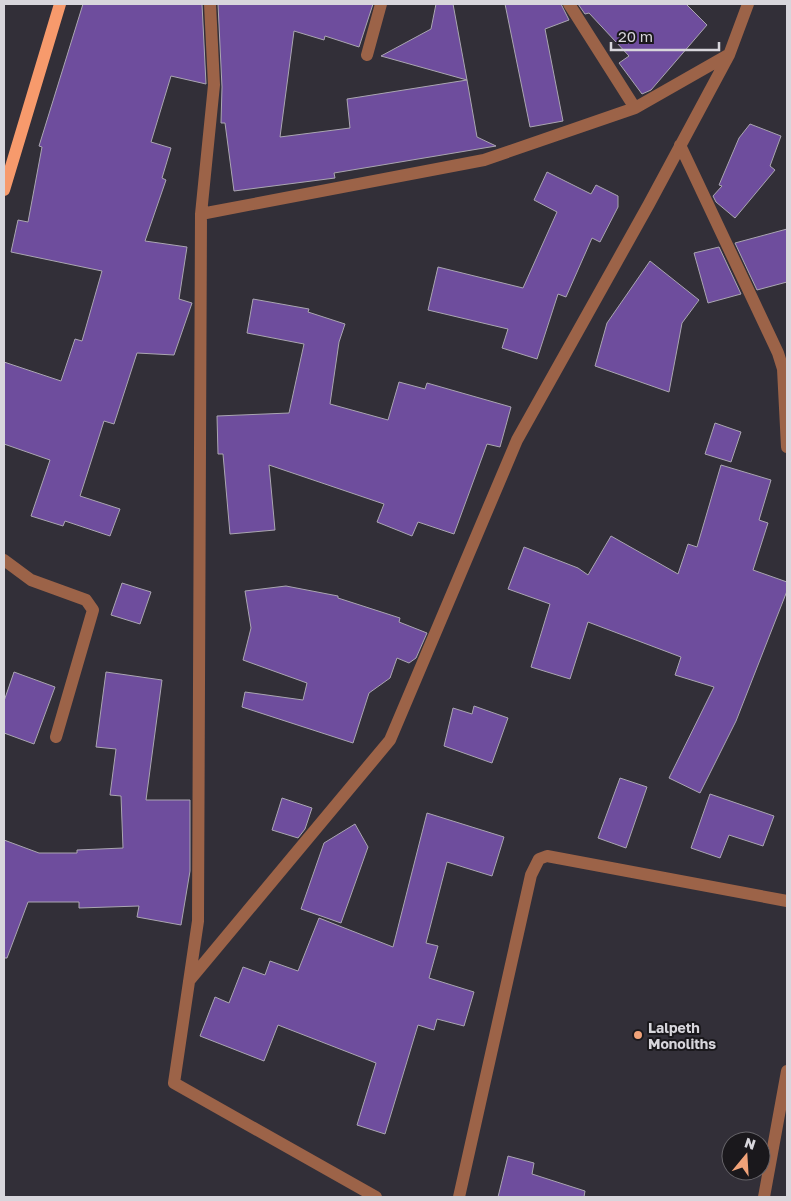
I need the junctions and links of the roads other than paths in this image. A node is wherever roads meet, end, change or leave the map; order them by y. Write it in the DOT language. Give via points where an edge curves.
graph roads {
  1 [pos="60,4"];
  2 [pos="210,4"];
  3 [pos="381,4"];
  4 [pos="569,4"];
  5 [pos="748,4"];
  6 [pos="367,55"];
  7 [pos="729,55"];
  8 [pos="635,108"];
  9 [pos="680,145"];
  10 [pos="4,190"];
  11 [pos="201,214"];
  12 [pos="787,447"];
  13 [pos="4,560"];
  14 [pos="56,737"];
  15 [pos="787,902"];
  16 [pos="189,982"];
  17 [pos="787,1070"];
  18 [pos="376,1197"];
  19 [pos="459,1197"];
  20 [pos="764,1197"];
  1 -- 10 [label="main road"];
  2 -- 11 [label="street" via="214,85"];
  3 -- 6 [label="street"];
  4 -- 8 [label="street"];
  5 -- 7 [label="street"];
  7 -- 8 [label="street"];
  7 -- 9 [label="street"];
  8 -- 11 [label="street" via="469,164"];
  9 -- 12 [label="street" via="778,353 783,370"];
  9 -- 16 [label="street" via="517,440 390,740"];
  11 -- 16 [label="street" via="198,921"];
  13 -- 14 [label="street" via="31,580 86,600 94,610"];
  15 -- 19 [label="street" via="547,856 539,859 531,875"];
  16 -- 18 [label="street" via="174,1083"];
  17 -- 20 [label="street"];
}
